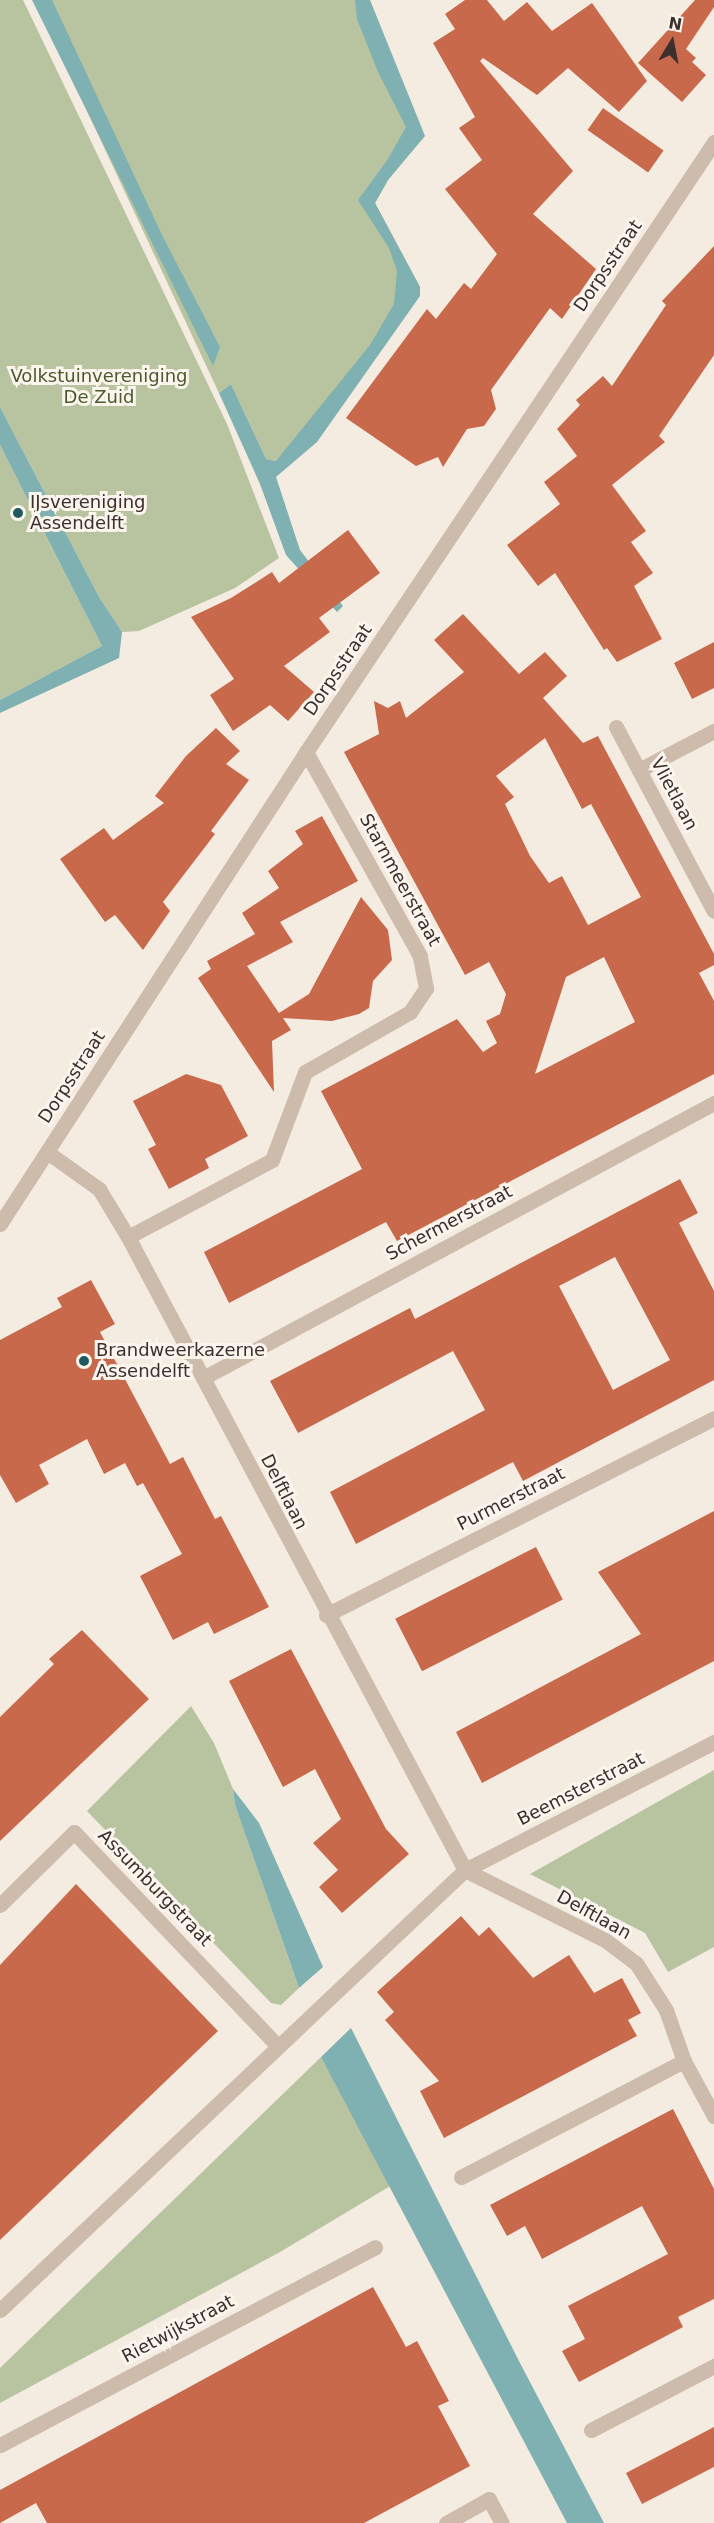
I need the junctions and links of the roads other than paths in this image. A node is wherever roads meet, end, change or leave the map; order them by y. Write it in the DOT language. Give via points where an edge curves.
graph roads {
  1 [pos="714,142"];
  2 [pos="616,727"];
  3 [pos="714,731"];
  4 [pos="306,752"];
  5 [pos="639,770"];
  6 [pos="714,911"];
  7 [pos="714,1103"];
  8 [pos="47,1152"];
  9 [pos="0,1224"];
  10 [pos="128,1237"];
  11 [pos="203,1378"];
  12 [pos="714,1418"];
  13 [pos="326,1615"];
  14 [pos="714,1742"];
  15 [pos="465,1870"];
  16 [pos="0,1905"];
  17 [pos="278,2046"];
  18 [pos="684,2061"];
  19 [pos="714,2116"];
  20 [pos="461,2177"];
  21 [pos="375,2247"];
  22 [pos="0,2310"];
  23 [pos="714,2366"];
  24 [pos="591,2430"];
  25 [pos="0,2445"];
  26 [pos="446,2523"];
  27 [pos="502,2523"];
  1 -- 4 [label="street, Dorpsstraat"];
  2 -- 5 [label="street, Vlietlaan"];
  3 -- 5 [label="street"];
  4 -- 8 [label="street, Dorpsstraat"];
  4 -- 10 [label="street, Starnmeerstraat" via="420,956 426,988 410,1012 305,1072 272,1160"];
  5 -- 6 [label="street, Vlietlaan"];
  7 -- 11 [label="street, Schermerstraat"];
  8 -- 9 [label="street, Dorpsstraat"];
  8 -- 10 [label="street, Delftlaan" via="99,1188"];
  10 -- 11 [label="street, Delftlaan"];
  11 -- 13 [label="street, Delftlaan"];
  12 -- 13 [label="street, Purmerstraat"];
  13 -- 15 [label="street, Delftlaan"];
  14 -- 15 [label="street, Beemsterstraat"];
  15 -- 17 [label="street"];
  15 -- 18 [label="street, Delftlaan" via="605,1940 636,1963 666,2010"];
  16 -- 17 [label="street, Assumburgstraat" via="74,1832"];
  17 -- 22 [label="street"];
  18 -- 19 [label="street, Delftlaan"];
  18 -- 20 [label="street"];
  21 -- 25 [label="street, Rietwijkstraat"];
  23 -- 24 [label="street"];
  26 -- 27 [label="street" via="489,2499"];
}
